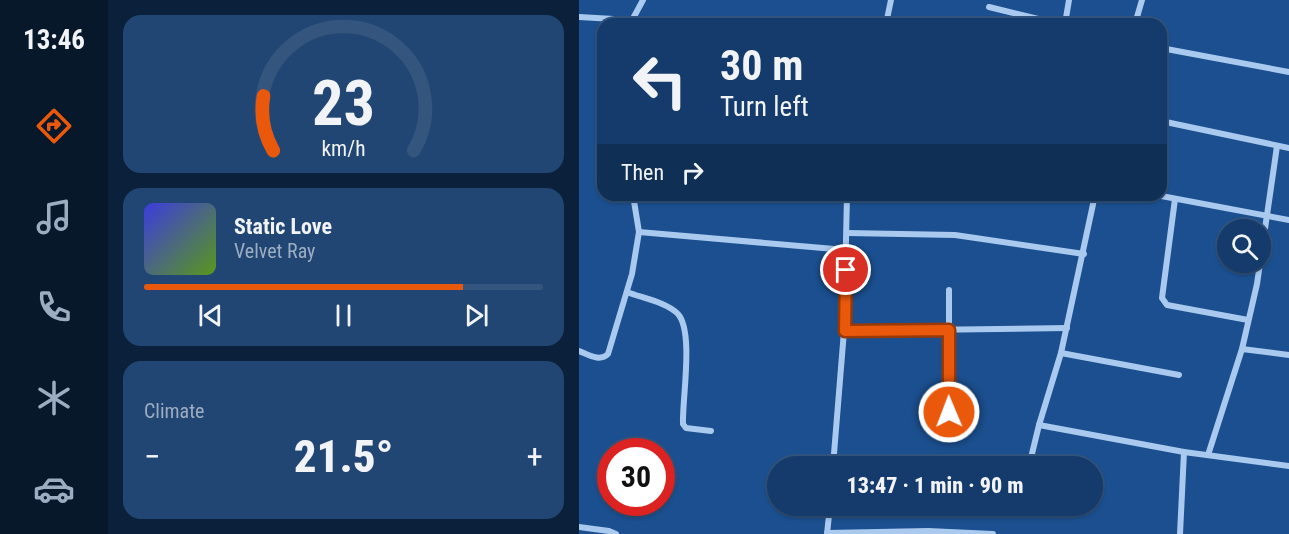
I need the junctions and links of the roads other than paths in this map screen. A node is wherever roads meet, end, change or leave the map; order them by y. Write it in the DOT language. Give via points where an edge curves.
graph roads {
  1 [pos="643,0"];
  2 [pos="891,0"];
  3 [pos="1069,0"];
  4 [pos="1142,0"];
  5 [pos="989,7"];
  6 [pos="579,17"];
  7 [pos="633,18"];
  8 [pos="887,18"];
  9 [pos="1034,18"];
  10 [pos="1066,18"];
  11 [pos="1137,18"];
  12 [pos="597,19"];
  13 [pos="1167,49"];
  14 [pos="1289,72"];
  15 [pos="1167,122"];
  16 [pos="1277,146"];
  17 [pos="1289,148"];
  18 [pos="1167,197"];
  19 [pos="1175,199"];
  20 [pos="634,201"];
  21 [pos="847,201"];
  22 [pos="1094,201"];
  23 [pos="1268,217"];
  24 [pos="1289,220"];
  25 [pos="639,232"];
  26 [pos="847,234"];
  27 [pos="846,250"];
  28 [pos="1084,254"];
  29 [pos="949,290"];
  30 [pos="627,292"];
  31 [pos="1248,320"];
  32 [pos="1067,328"];
  33 [pos="949,330"];
  34 [pos="845,331"];
  35 [pos="1242,349"];
  36 [pos="579,351"];
  37 [pos="1061,353"];
  38 [pos="1289,355"];
  39 [pos="1179,375"];
  40 [pos="949,412"];
  41 [pos="1039,426"];
  42 [pos="711,430"];
  43 [pos="1184,452"];
  44 [pos="1208,455"];
  45 [pos="834,456"];
  46 [pos="1032,456"];
  47 [pos="1289,466"];
  48 [pos="828,516"];
  49 [pos="579,528"];
  50 [pos="827,533"];
  51 [pos="616,534"];
  52 [pos="993,534"];
  53 [pos="1180,534"];
  1 -- 7 [label="street"];
  2 -- 8 [label="street"];
  3 -- 10 [label="street"];
  4 -- 11 [label="street"];
  5 -- 9 [label="street"];
  6 -- 12 [label="street"];
  13 -- 14 [label="street"];
  15 -- 16 [label="street"];
  16 -- 17 [label="street"];
  16 -- 23 [label="street"];
  18 -- 19 [label="street"];
  19 -- 23 [label="street"];
  19 -- 31 [label="street" via="1162,298 1167,304"];
  20 -- 25 [label="street"];
  21 -- 26 [label="street"];
  22 -- 28 [label="street"];
  23 -- 24 [label="street"];
  23 -- 31 [label="street"];
  25 -- 27 [label="street"];
  25 -- 30 [label="street"];
  26 -- 27 [label="street"];
  26 -- 28 [label="street" via="955,235"];
  27 -- 34 [label="street"];
  28 -- 32 [label="street"];
  29 -- 33 [label="street"];
  30 -- 36 [label="street" via="608,354 596,358"];
  30 -- 42 [label="street" via="671,309 680,318 686,340 683,424 686,428"];
  31 -- 35 [label="street"];
  32 -- 33 [label="street"];
  32 -- 37 [label="street"];
  33 -- 34 [label="street"];
  33 -- 40 [label="street"];
  34 -- 45 [label="street"];
  35 -- 38 [label="street"];
  35 -- 44 [label="street"];
  37 -- 39 [label="street"];
  37 -- 41 [label="street"];
  41 -- 43 [label="street"];
  41 -- 46 [label="street"];
  43 -- 44 [label="street"];
  43 -- 53 [label="street"];
  44 -- 47 [label="street"];
  48 -- 50 [label="street"];
  49 -- 51 [label="street"];
  50 -- 52 [label="street"];
}
